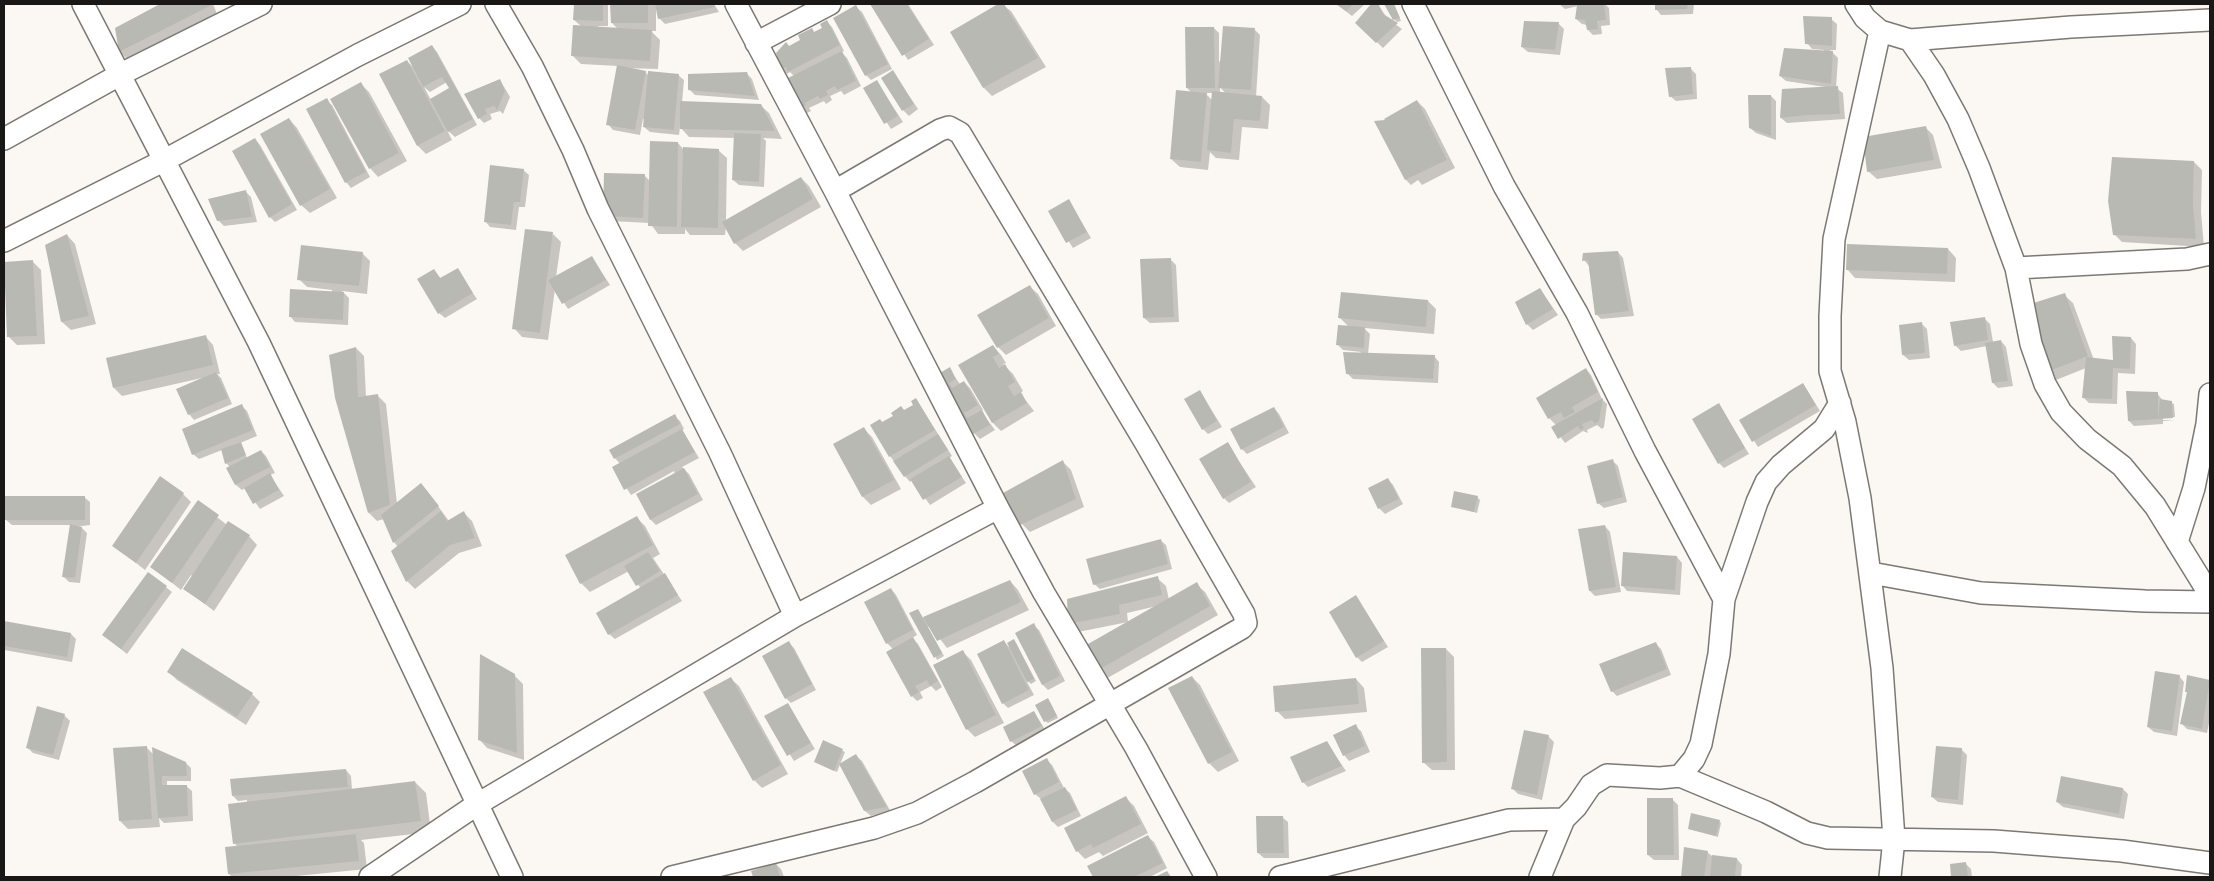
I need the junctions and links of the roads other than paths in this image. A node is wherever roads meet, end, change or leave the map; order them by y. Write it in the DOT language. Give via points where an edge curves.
graph roads {
  1 [pos="83,4"];
  2 [pos="260,4"];
  3 [pos="460,4"];
  4 [pos="496,4"];
  5 [pos="736,4"];
  6 [pos="830,4"];
  7 [pos="1413,4"];
  8 [pos="1856,4"];
  9 [pos="2210,20"];
  10 [pos="1880,31"];
  11 [pos="1910,40"];
  12 [pos="756,43"];
  13 [pos="121,74"];
  14 [pos="4,139"];
  15 [pos="165,160"];
  16 [pos="835,191"];
  17 [pos="4,241"];
  18 [pos="2210,254"];
  19 [pos="2016,268"];
  20 [pos="2210,394"];
  21 [pos="1840,403"];
  22 [pos="998,508"];
  23 [pos="2177,542"];
  24 [pos="1871,573"];
  25 [pos="2210,594"];
  26 [pos="1724,599"];
  27 [pos="2210,602"];
  28 [pos="795,616"];
  29 [pos="1109,703"];
  30 [pos="1680,776"];
  31 [pos="476,805"];
  32 [pos="1564,819"];
  33 [pos="1894,839"];
  34 [pos="2210,864"];
  35 [pos="729,871"];
  36 [pos="370,877"];
  37 [pos="512,877"];
  38 [pos="672,877"];
  39 [pos="1206,877"];
  40 [pos="1280,877"];
  41 [pos="1540,877"];
  42 [pos="1890,877"];
  1 -- 13 [label="street"];
  2 -- 13 [label="street"];
  3 -- 15 [label="street" via="358,55"];
  4 -- 28 [label="street" via="540,83 617,249 720,453"];
  5 -- 12 [label="street"];
  6 -- 12 [label="street"];
  7 -- 26 [label="street" via="1504,186 1577,313 1645,451"];
  8 -- 10 [label="street" via="1865,18"];
  9 -- 11 [label="street"];
  10 -- 11 [label="street"];
  10 -- 21 [label="street" via="1834,238 1830,371"];
  11 -- 19 [label="street" via="1958,119"];
  12 -- 16 [label="street"];
  13 -- 14 [label="street"];
  13 -- 15 [label="street"];
  15 -- 17 [label="street"];
  15 -- 31 [label="street" via="259,343"];
  16 -- 22 [label="street"];
  16 -- 29 [label="street" via="940,130 949,127 960,134 1140,433 1244,614 1246,623 1242,628"];
  18 -- 19 [label="street" via="2187,259"];
  19 -- 23 [label="street" via="2031,344 2045,384 2061,412 2122,466"];
  20 -- 23 [label="street" via="2194,488"];
  21 -- 24 [label="street" via="1860,498"];
  21 -- 26 [label="street" via="1824,429 1766,482"];
  22 -- 28 [label="street"];
  22 -- 29 [label="street"];
  23 -- 25 [label="street"];
  24 -- 27 [label="street" via="1981,593 2146,602"];
  24 -- 33 [label="street" via="1882,668"];
  26 -- 30 [label="street" via="1719,654 1701,744"];
  28 -- 31 [label="street"];
  29 -- 35 [label="street" via="917,813"];
  29 -- 39 [label="street"];
  30 -- 32 [label="street" via="1607,775 1591,785 1576,808"];
  30 -- 33 [label="street" via="1807,833 1828,838"];
  31 -- 36 [label="street"];
  31 -- 37 [label="street"];
  32 -- 40 [label="street" via="1509,820"];
  32 -- 41 [label="street"];
  33 -- 34 [label="street" via="1994,841 2122,851"];
  33 -- 42 [label="street"];
  35 -- 38 [label="street"];
}
